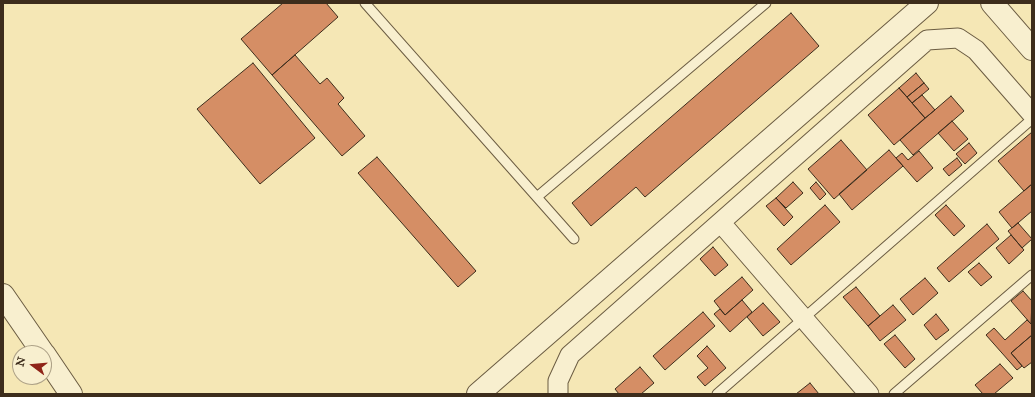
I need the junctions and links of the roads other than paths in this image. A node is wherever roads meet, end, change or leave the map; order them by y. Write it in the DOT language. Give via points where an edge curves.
graph roads {
  1 [pos="365,3"];
  2 [pos="766,3"];
  3 [pos="927,3"];
  4 [pos="992,3"];
  5 [pos="1032,49"];
  6 [pos="1032,114"];
  7 [pos="1032,119"];
  8 [pos="537,197"];
  9 [pos="721,223"];
  10 [pos="574,239"];
  11 [pos="1032,276"];
  12 [pos="3,295"];
  13 [pos="804,318"];
  14 [pos="38,345"];
  15 [pos="52,366"];
  16 [pos="71,394"];
  17 [pos="478,394"];
  18 [pos="558,394"];
  19 [pos="717,394"];
  20 [pos="869,394"];
  21 [pos="894,394"];
  1 -- 8 [label="lane"];
  2 -- 8 [label="lane"];
  3 -- 17 [label="street"];
  4 -- 5 [label="street"];
  6 -- 9 [label="street" via="976,50 958,38 927,40"];
  7 -- 13 [label="lane"];
  8 -- 10 [label="lane"];
  9 -- 13 [label="street"];
  9 -- 18 [label="street" via="570,355 558,381"];
  11 -- 21 [label="lane"];
  12 -- 14 [label="street"];
  13 -- 19 [label="lane"];
  13 -- 20 [label="street"];
  15 -- 16 [label="street"];
}
